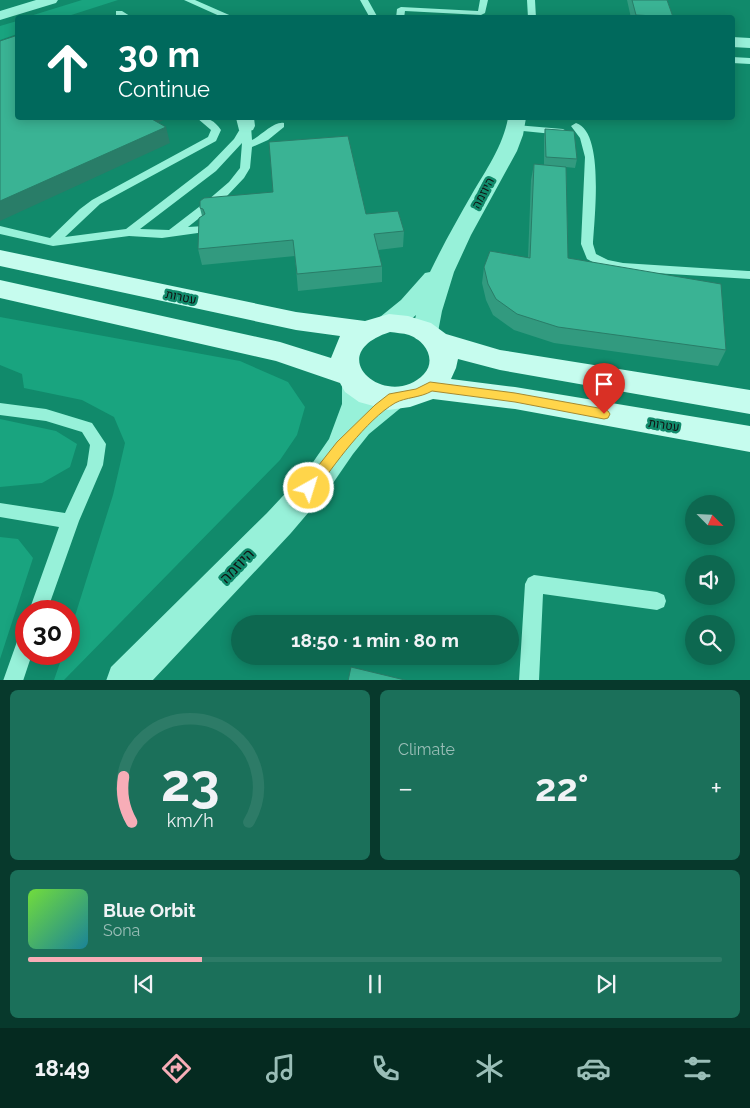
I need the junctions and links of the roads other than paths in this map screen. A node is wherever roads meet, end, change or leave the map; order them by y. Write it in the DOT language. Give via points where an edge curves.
graph roads {
  1 [pos="51,0"];
  2 [pos="188,0"];
  3 [pos="364,0"];
  4 [pos="484,0"];
  5 [pos="531,0"];
  6 [pos="119,12"];
  7 [pos="124,15"];
  8 [pos="225,15"];
  9 [pos="372,15"];
  10 [pos="401,15"];
  11 [pos="532,15"];
  12 [pos="0,16"];
  13 [pos="735,42"];
  14 [pos="750,43"];
  15 [pos="735,60"];
  16 [pos="750,61"];
  17 [pos="205,120"];
  18 [pos="245,122"];
  19 [pos="576,122"];
  20 [pos="516,123"];
  21 [pos="281,125"];
  22 [pos="246,146"];
  23 [pos="234,148"];
  24 [pos="240,175"];
  25 [pos="200,229"];
  26 [pos="0,230"];
  27 [pos="129,232"];
  28 [pos="170,234"];
  29 [pos="53,242"];
  30 [pos="0,258"];
  31 [pos="443,267"];
  32 [pos="748,275"];
  33 [pos="0,289"];
  34 [pos="376,327"];
  35 [pos="431,336"];
  36 [pos="352,380"];
  37 [pos="430,386"];
  38 [pos="393,398"];
  39 [pos="750,402"];
  40 [pos="0,409"];
  41 [pos="750,439"];
  42 [pos="342,445"];
  43 [pos="0,510"];
  44 [pos="70,521"];
  45 [pos="42,600"];
  46 [pos="657,601"];
  47 [pos="18,665"];
  48 [pos="13,680"];
  49 [pos="125,680"];
  50 [pos="529,680"];
  1 -- 12 [label="street"];
  2 -- 8 [label="lane"];
  3 -- 9 [label="lane"];
  4 -- 10 [label="lane" via="480,13 402,9"];
  5 -- 11 [label="lane"];
  6 -- 7 [label="lane"];
  13 -- 14 [label="street"];
  15 -- 16 [label="lane"];
  17 -- 29 [label="lane" via="216,130 212,140 96,202"];
  18 -- 22 [label="lane"];
  18 -- 23 [label="lane"];
  19 -- 20 [label="lane" via="565,132"];
  19 -- 32 [label="lane" via="588,145 590,157 587,244 591,256 623,267"];
  20 -- 31 [label="street, היוזמה" via="511,141"];
  21 -- 22 [label="lane"];
  22 -- 24 [label="lane" via="246,160"];
  23 -- 24 [label="lane"];
  23 -- 27 [label="lane"];
  24 -- 28 [label="lane" via="229,188"];
  25 -- 28 [label="lane"];
  26 -- 29 [label="lane"];
  27 -- 28 [label="lane"];
  27 -- 29 [label="lane"];
  30 -- 34 [label="street, עטרות" via="296,321"];
  31 -- 34 [label="street, היוזמה" via="410,306"];
  31 -- 35 [label="street, היוזמה" via="428,309"];
  33 -- 36 [label="street" via="280,352"];
  34 -- 35 [label="street" via="414,326"];
  34 -- 36 [label="street" via="352,339 345,350 344,363"];
  35 -- 37 [label="street" via="442,352 444,364 440,376"];
  35 -- 39 [label="street" via="474,354 500,360"];
  36 -- 38 [label="street" via="367,392"];
  36 -- 42 [label="street, היוזמה" via="356,404"];
  37 -- 38 [label="street" via="419,393"];
  37 -- 41 [label="street, עטרות"];
  38 -- 42 [label="street, היוזמה"];
  40 -- 44 [label="lane" via="46,415 87,427 98,444 95,464"];
  42 -- 49 [label="street, היוזמה" via="320,477 278,523"];
  43 -- 44 [label="lane"];
  44 -- 45 [label="lane"];
  46 -- 50 [label="lane" via="534,584"];
  47 -- 48 [label="lane"];
}
